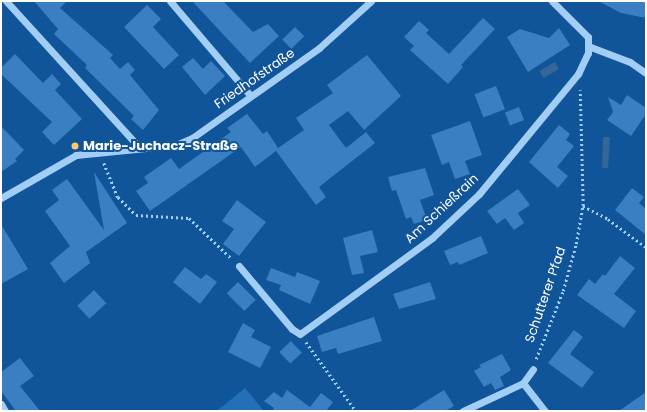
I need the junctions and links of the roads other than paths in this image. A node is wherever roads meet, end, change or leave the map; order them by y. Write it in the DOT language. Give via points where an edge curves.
graph roads {
  1 [pos="6,1"];
  2 [pos="170,1"];
  3 [pos="371,1"];
  4 [pos="552,1"];
  5 [pos="588,46"];
  6 [pos="646,73"];
  7 [pos="250,96"];
  8 [pos="139,147"];
  9 [pos="1,198"];
  10 [pos="239,266"];
  11 [pos="532,369"];
  12 [pos="523,383"];
  13 [pos="1,404"];
  14 [pos="5,411"];
  15 [pos="464,411"];
  16 [pos="545,411"];
  1 -- 8 [label="street"];
  2 -- 7 [label="street"];
  3 -- 7 [label="street, Friedhofstraße" via="319,48"];
  4 -- 5 [label="street" via="588,37"];
  5 -- 6 [label="street" via="622,58"];
  5 -- 10 [label="street, Am Schießrain" via="578,74 479,194 432,238 300,334 292,329"];
  7 -- 8 [label="street, Friedhofstraße" via="192,138 176,145"];
  8 -- 9 [label="street, Friedhofstraße" via="76,154"];
  11 -- 12 [label="street"];
  12 -- 15 [label="street"];
  12 -- 16 [label="street"];
  13 -- 14 [label="street"];
}
